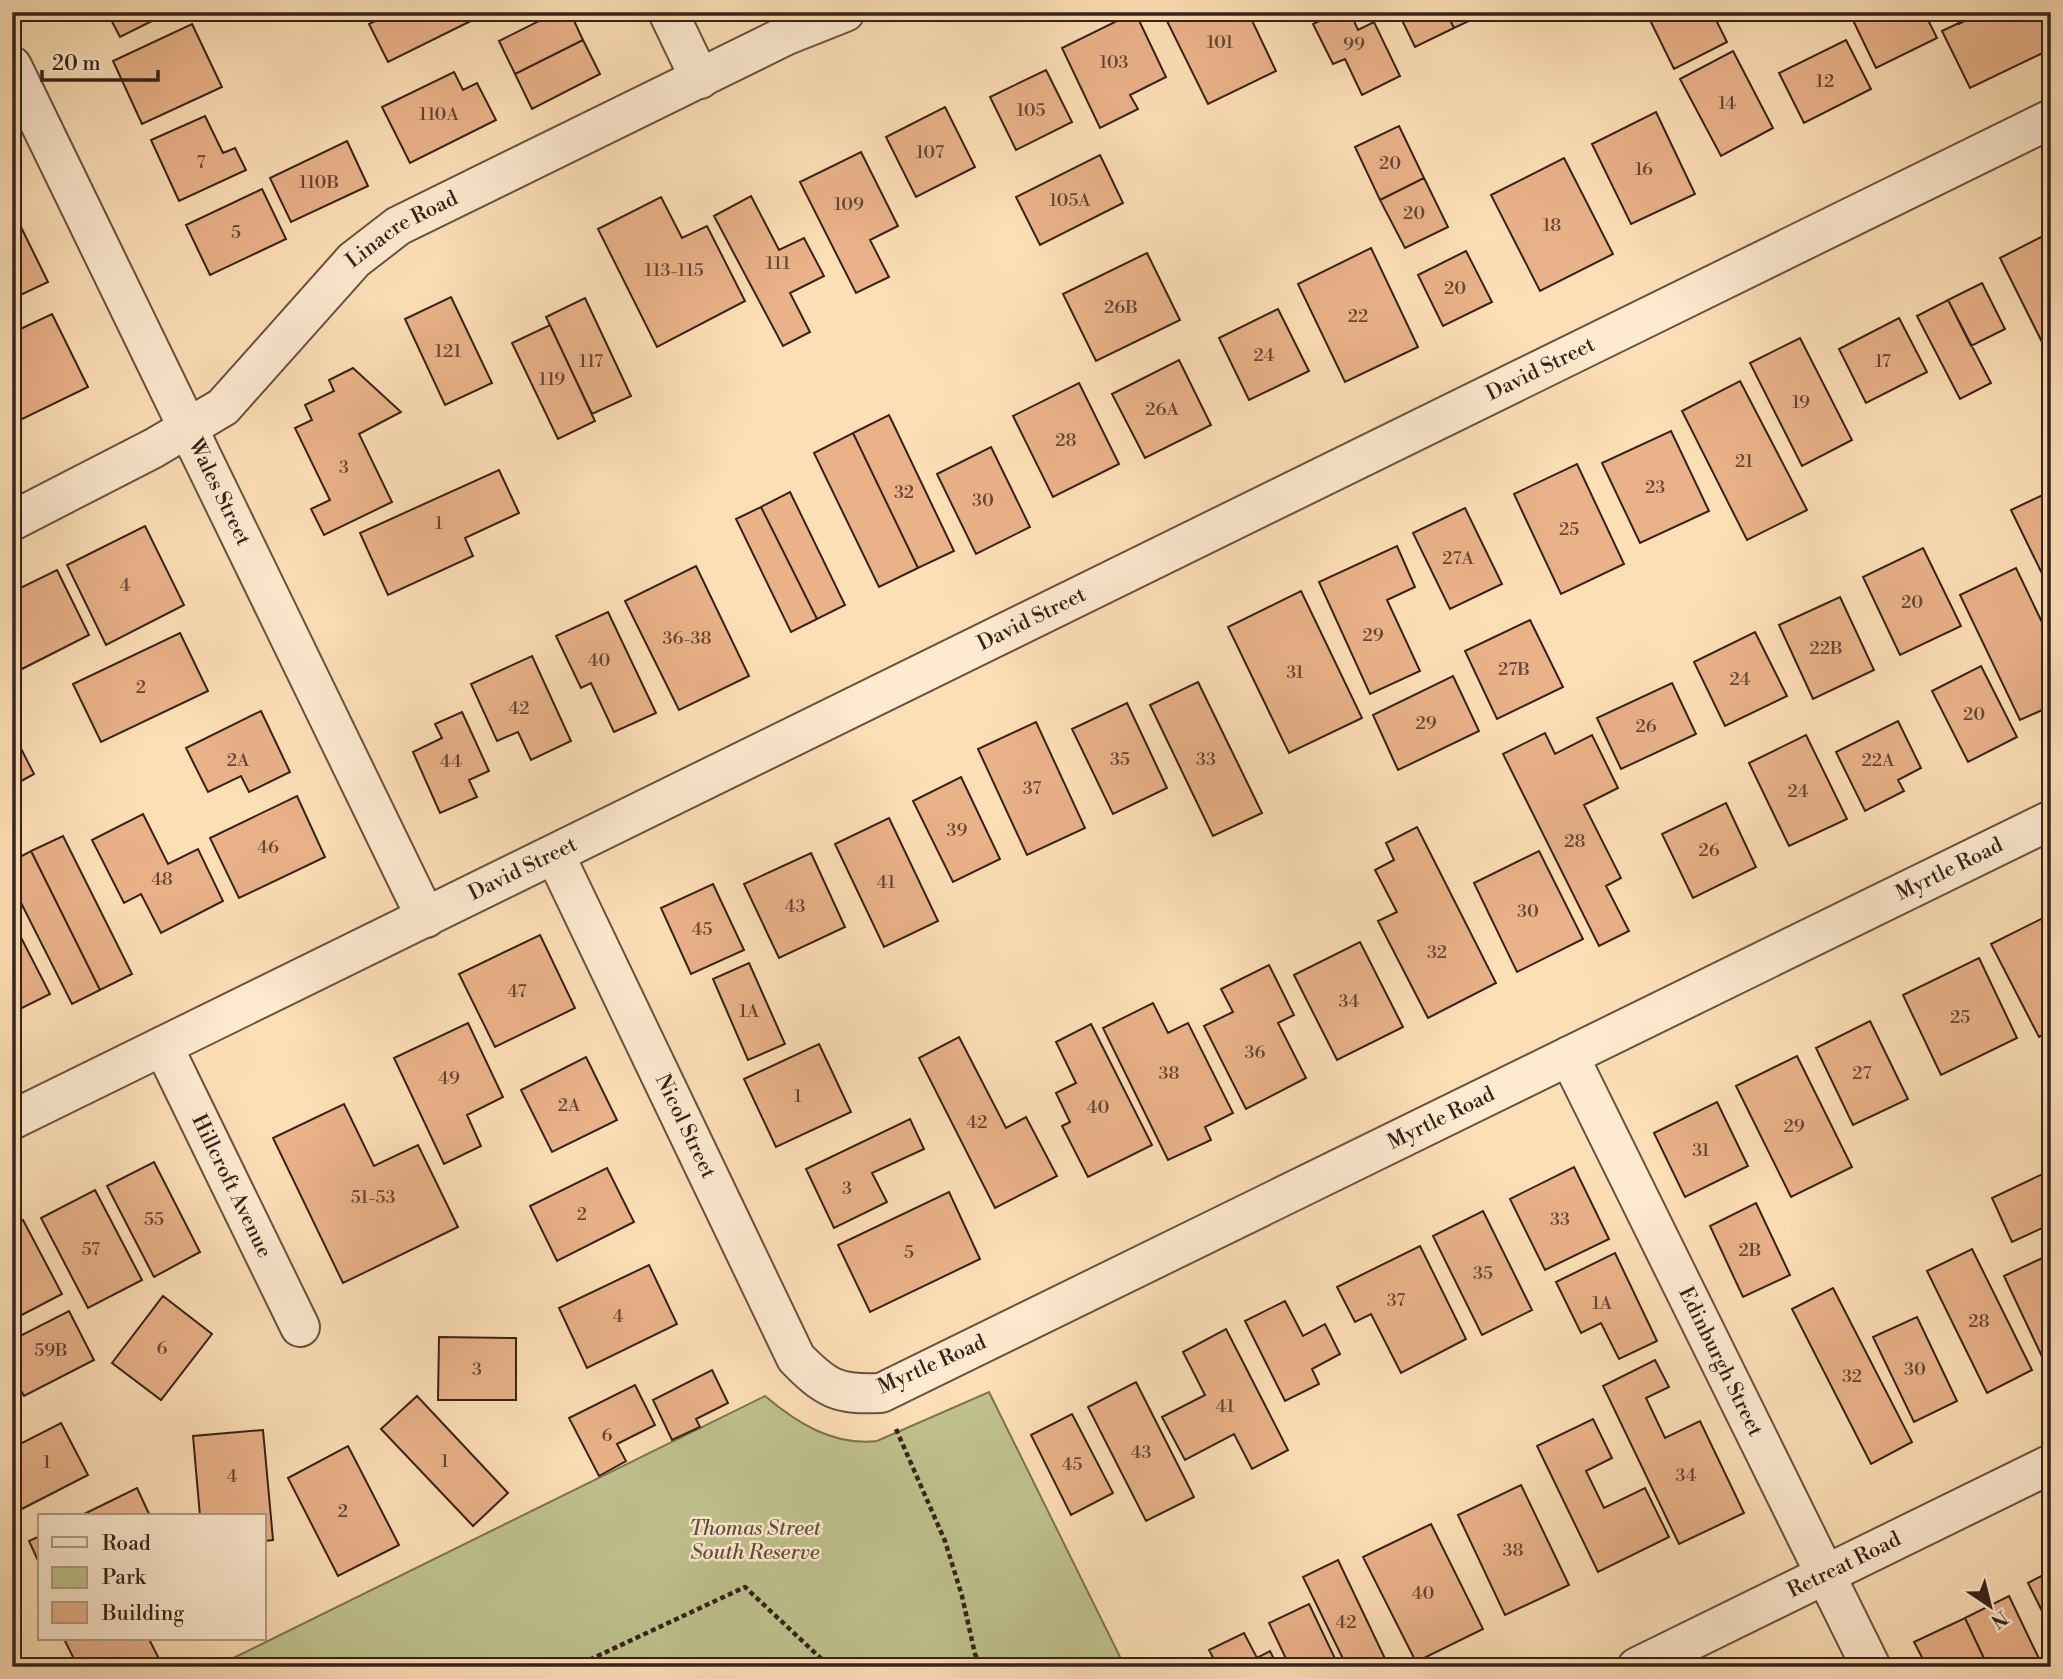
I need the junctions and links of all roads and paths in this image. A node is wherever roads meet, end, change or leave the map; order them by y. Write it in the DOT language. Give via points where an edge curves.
graph roads {
  1 [pos="668,12"];
  2 [pos="845,12"];
  3 [pos="12,66"];
  4 [pos="700,79"];
  5 [pos="2051,120"];
  6 [pos="189,428"];
  7 [pos="12,521"];
  8 [pos="2051,820"];
  9 [pos="555,855"];
  10 [pos="426,918"];
  11 [pos="163,1046"];
  12 [pos="1569,1056"];
  13 [pos="12,1120"];
  14 [pos="300,1328"];
  15 [pos="828,1386"];
  16 [pos="881,1393"];
  17 [pos="2051,1464"];
  18 [pos="1826,1574"];
  19 [pos="574,1667"];
  20 [pos="830,1667"];
  21 [pos="981,1667"];
  22 [pos="1637,1667"];
  23 [pos="1871,1667"];
  1 -- 4 [label="street"];
  2 -- 4 [label="street, Linacre Road"];
  3 -- 6 [label="street, Wales Street"];
  4 -- 6 [label="street, Linacre Road" via="398,226 354,260 223,407"];
  5 -- 9 [label="street, David Street"];
  6 -- 7 [label="street, Linacre Road"];
  6 -- 10 [label="street, Wales Street"];
  8 -- 12 [label="street, Myrtle Road"];
  9 -- 10 [label="street, David Street"];
  9 -- 15 [label="street, Nicol Street" via="796,1358"];
  10 -- 11 [label="street, David Street"];
  11 -- 13 [label="street, David Street"];
  11 -- 14 [label="street, Hillcroft Avenue"];
  12 -- 16 [label="street, Myrtle Road"];
  12 -- 18 [label="street, Edinburgh Street"];
  15 -- 16 [label="street, Myrtle Road" via="851,1394"];
  16 -- 21 [label="path" via="945,1541"];
  17 -- 18 [label="street, Retreat Road"];
  18 -- 22 [label="street, Retreat Road"];
  18 -- 23 [label="street, Edinburgh Street"];
  19 -- 20 [label="path" via="745,1587"];
}
